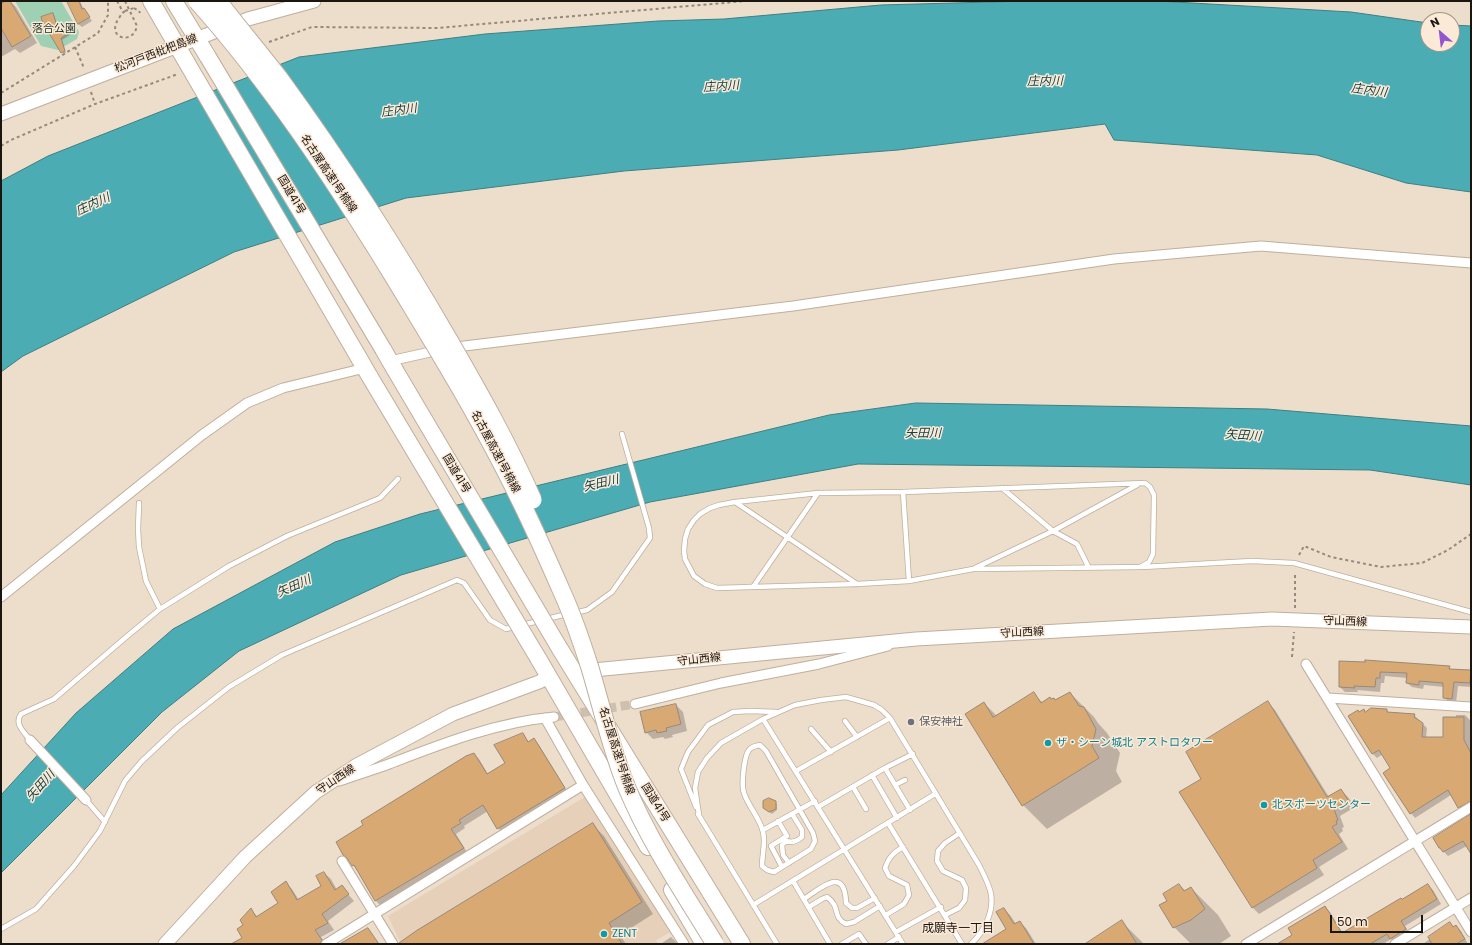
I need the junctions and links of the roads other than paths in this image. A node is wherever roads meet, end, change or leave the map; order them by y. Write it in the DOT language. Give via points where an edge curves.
graph roads {
  1 [pos="151,1"];
  2 [pos="174,1"];
  3 [pos="197,1"];
  4 [pos="218,1"];
  5 [pos="314,1"];
  6 [pos="197,38"];
  7 [pos="178,46"];
  8 [pos="1,114"];
  9 [pos="1471,263"];
  10 [pos="389,360"];
  11 [pos="365,368"];
  12 [pos="622,434"];
  13 [pos="398,479"];
  14 [pos="1140,484"];
  15 [pos="1002,488"];
  16 [pos="903,492"];
  17 [pos="818,493"];
  18 [pos="734,502"];
  19 [pos="139,503"];
  20 [pos="1053,531"];
  21 [pos="786,538"];
  22 [pos="1140,567"];
  23 [pos="1089,568"];
  24 [pos="973,569"];
  25 [pos="909,581"];
  26 [pos="857,584"];
  27 [pos="753,588"];
  28 [pos="1,597"];
  29 [pos="160,610"];
  30 [pos="1471,612"];
  31 [pos="1471,627"];
  32 [pos="916,639"];
  33 [pos="1306,664"];
  34 [pos="574,672"];
  35 [pos="548,677"];
  36 [pos="1328,698"];
  37 [pos="635,704"];
  38 [pos="1471,707"];
  39 [pos="777,712"];
  40 [pos="890,718"];
  41 [pos="763,719"];
  42 [pos="845,721"];
  43 [pos="811,729"];
  44 [pos="857,737"];
  45 [pos="30,740"];
  46 [pos="831,752"];
  47 [pos="913,754"];
  48 [pos="885,768"];
  49 [pos="796,771"];
  50 [pos="872,776"];
  51 [pos="906,780"];
  52 [pos="328,784"];
  53 [pos="583,785"];
  54 [pos="895,785"];
  55 [pos="853,787"];
  56 [pos="935,794"];
  57 [pos="86,800"];
  58 [pos="815,801"];
  59 [pos="818,807"];
  60 [pos="1471,807"];
  61 [pos="866,809"];
  62 [pos="799,810"];
  63 [pos="910,810"];
  64 [pos="792,814"];
  65 [pos="699,815"];
  66 [pos="898,818"];
  67 [pos="778,821"];
  68 [pos="104,822"];
  69 [pos="888,823"];
  70 [pos="763,830"];
  71 [pos="960,833"];
  72 [pos="1414,840"];
  73 [pos="903,847"];
  74 [pos="845,850"];
  75 [pos="342,861"];
  76 [pos="788,863"];
  77 [pos="782,867"];
  78 [pos="793,881"];
  79 [pos="875,898"];
  80 [pos="1471,898"];
  81 [pos="804,899"];
  82 [pos="753,905"];
  83 [pos="880,906"];
  84 [pos="808,907"];
  85 [pos="1456,907"];
  86 [pos="940,908"];
  87 [pos="374,914"];
  88 [pos="945,914"];
  89 [pos="886,916"];
  90 [pos="1,929"];
  91 [pos="1471,932"];
  92 [pos="898,935"];
  93 [pos="165,944"];
  94 [pos="326,944"];
  95 [pos="393,944"];
  96 [pos="684,944"];
  97 [pos="704,944"];
  98 [pos="715,944"];
  99 [pos="722,944"];
  100 [pos="742,944"];
  101 [pos="777,944"];
  102 [pos="830,944"];
  103 [pos="842,944"];
  104 [pos="866,944"];
  105 [pos="888,944"];
  106 [pos="903,944"];
  107 [pos="962,944"];
  108 [pos="971,944"];
  109 [pos="1246,944"];
  110 [pos="1395,944"];
  1 -- 7 [label="highway, 国道41号"];
  2 -- 6 [label="highway, 国道41号"];
  3 -- 98 [label="highway, 名古屋高速1号楠線, bridge" via="266,86 353,212 412,306 497,456 522,503 564,596 590,666 626,786 644,825"];
  4 -- 99 [label="highway, 名古屋高速1号楠線, bridge" via="279,78 322,138 425,299 477,390 529,492 572,594 597,664 619,747 633,784 651,822"];
  5 -- 6 [label="main road, 松河戸西枇杷島線" via="248,19"];
  6 -- 7 [label="main road, 松河戸西枇杷島線"];
  6 -- 10 [label="highway, 国道41号, bridge"];
  7 -- 8 [label="main road, 松河戸西枇杷島線"];
  7 -- 11 [label="highway, 国道41号, bridge" via="184,68"];
  9 -- 10 [label="street" via="1261,246 1122,258 793,306 448,348"];
  10 -- 34 [label="highway, 国道41号, bridge"];
  11 -- 28 [label="street" via="284,388 247,403 202,435"];
  11 -- 35 [label="highway, 国道41号, bridge"];
  12 -- 68 [label="lane" via="650,538 612,592 587,610 506,629 490,620 464,583 457,580 282,655 229,687 176,728 141,762 125,782"];
  13 -- 29 [label="lane" via="380,498 287,536 229,566"];
  14 -- 15 [label="lane"];
  14 -- 20 [label="lane"];
  14 -- 22 [label="lane" via="1150,487 1154,495 1154,554 1149,562"];
  15 -- 16 [label="lane"];
  15 -- 20 [label="lane"];
  16 -- 17 [label="lane"];
  16 -- 25 [label="lane"];
  17 -- 18 [label="lane"];
  17 -- 21 [label="lane"];
  18 -- 21 [label="lane"];
  18 -- 27 [label="lane" via="710,508 694,520 685,539 685,559 694,576 705,584 717,588"];
  19 -- 29 [label="lane" via="139,547 146,581"];
  20 -- 23 [label="lane" via="1077,544"];
  20 -- 24 [label="lane"];
  21 -- 26 [label="lane"];
  21 -- 27 [label="lane"];
  22 -- 23 [label="lane"];
  22 -- 30 [label="lane" via="1252,561 1294,563"];
  23 -- 24 [label="lane"];
  24 -- 25 [label="lane"];
  25 -- 26 [label="lane"];
  26 -- 27 [label="lane"];
  29 -- 45 [label="lane" via="54,699 21,714 18,724"];
  31 -- 32 [label="main road, 守山西線" via="1272,619"];
  32 -- 34 [label="main road, 守山西線"];
  32 -- 37 [label="street" via="819,664 721,683"];
  33 -- 36 [label="street"];
  34 -- 100 [label="highway, 国道41号"];
  35 -- 52 [label="main road, 守山西線" via="453,714 357,765"];
  35 -- 97 [label="highway, 国道41号"];
  36 -- 38 [label="street"];
  36 -- 72 [label="street"];
  39 -- 40 [label="lane" via="795,705 846,697 874,705"];
  39 -- 41 [label="lane"];
  39 -- 65 [label="lane" via="733,712 708,725 688,752 680,769"];
  40 -- 44 [label="lane"];
  40 -- 47 [label="lane"];
  41 -- 49 [label="lane"];
  41 -- 65 [label="lane" via="721,743 707,758 698,772 695,788"];
  42 -- 44 [label="lane"];
  43 -- 46 [label="lane"];
  44 -- 46 [label="lane"];
  45 -- 57 [label="street"];
  46 -- 49 [label="lane"];
  47 -- 48 [label="lane"];
  47 -- 56 [label="lane"];
  48 -- 50 [label="lane"];
  48 -- 54 [label="lane"];
  49 -- 58 [label="lane"];
  50 -- 55 [label="lane"];
  50 -- 66 [label="lane"];
  51 -- 54 [label="lane"];
  52 -- 53 [label="street" via="490,729 549,717"];
  52 -- 93 [label="main road, 守山西線" via="245,857"];
  53 -- 87 [label="street"];
  53 -- 96 [label="street"];
  54 -- 63 [label="lane"];
  55 -- 59 [label="lane"];
  55 -- 61 [label="lane"];
  56 -- 63 [label="lane"];
  56 -- 71 [label="lane"];
  57 -- 68 [label="lane"];
  58 -- 59 [label="lane"];
  58 -- 62 [label="lane"];
  59 -- 74 [label="lane"];
  60 -- 72 [label="street"];
  62 -- 64 [label="lane"];
  62 -- 70 [label="lane" via="766,751 760,745 754,746 748,750 745,762 743,791"];
  62 -- 76 [label="lane" via="815,841 811,849"];
  63 -- 66 [label="lane"];
  64 -- 67 [label="lane"];
  64 -- 76 [label="lane" via="802,830 802,837 798,841 786,841 782,845 783,855"];
  65 -- 82 [label="lane"];
  66 -- 69 [label="lane"];
  67 -- 70 [label="lane"];
  67 -- 77 [label="lane" via="787,836 771,846"];
  68 -- 90 [label="lane" via="74,866 36,910"];
  69 -- 73 [label="lane"];
  69 -- 74 [label="lane"];
  70 -- 77 [label="lane" via="762,866 774,872"];
  71 -- 88 [label="lane" via="938,851 937,860 943,871 962,880 966,888 966,900 959,908"];
  71 -- 108 [label="lane" via="980,865 991,895 990,912 985,926 979,937"];
  72 -- 85 [label="street"];
  72 -- 109 [label="street"];
  73 -- 86 [label="lane"];
  73 -- 89 [label="lane" via="894,852 885,868 889,876 907,885 909,895 904,904"];
  74 -- 78 [label="lane"];
  74 -- 79 [label="lane"];
  75 -- 87 [label="street"];
  76 -- 77 [label="lane"];
  78 -- 81 [label="lane"];
  78 -- 82 [label="lane"];
  79 -- 81 [label="lane" via="852,908 846,903 846,893 842,886 838,882 831,882"];
  79 -- 83 [label="lane"];
  80 -- 85 [label="street"];
  81 -- 84 [label="lane"];
  82 -- 101 [label="lane"];
  83 -- 84 [label="lane" via="846,924 840,920 833,901 828,897"];
  83 -- 89 [label="lane"];
  84 -- 102 [label="lane"];
  85 -- 91 [label="street"];
  85 -- 110 [label="street"];
  86 -- 88 [label="lane"];
  86 -- 92 [label="lane"];
  87 -- 94 [label="street"];
  87 -- 95 [label="street"];
  88 -- 107 [label="lane"];
  89 -- 92 [label="lane"];
  92 -- 105 [label="lane"];
  92 -- 106 [label="lane"];
  103 -- 104 [label="lane" via="860,934"];
}
